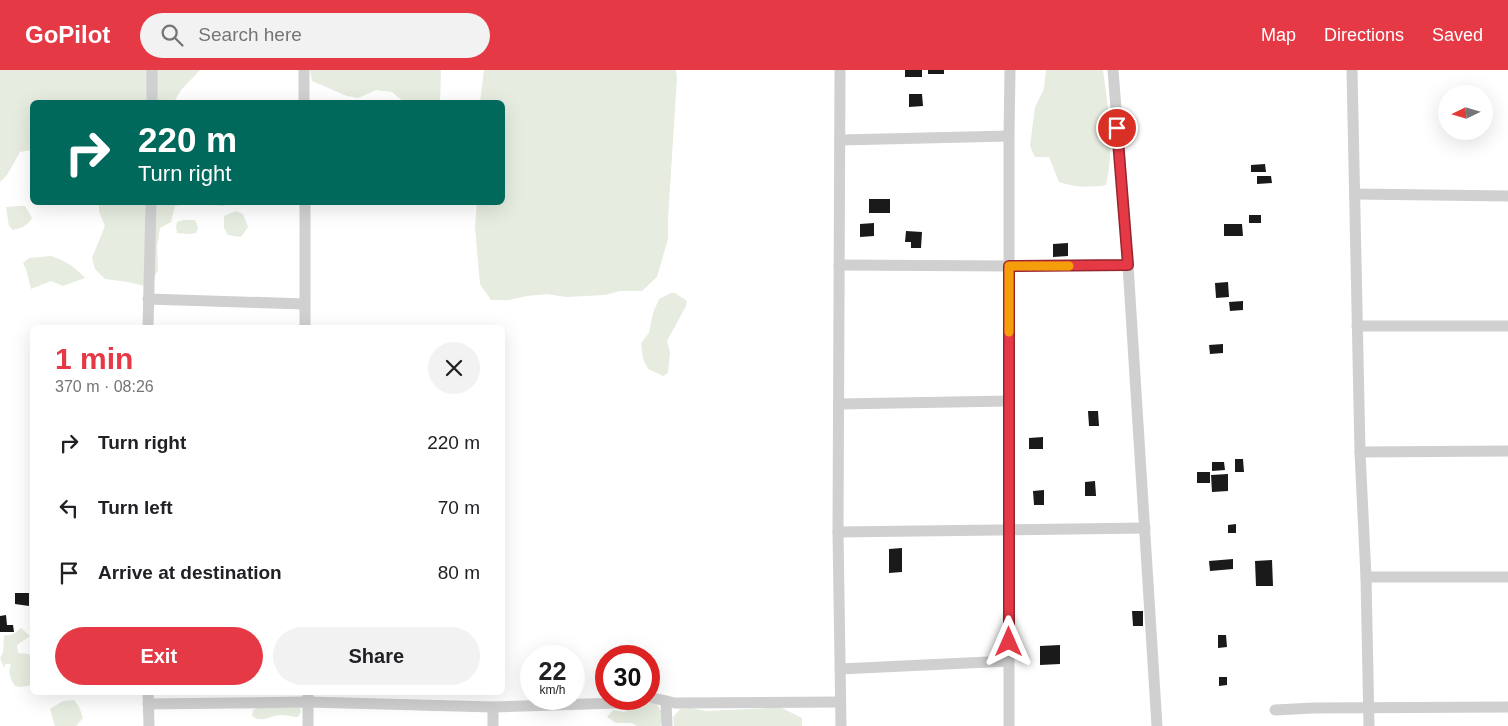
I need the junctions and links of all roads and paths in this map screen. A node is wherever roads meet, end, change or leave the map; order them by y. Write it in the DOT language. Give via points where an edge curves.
graph roads {
  1 [pos="152,70"];
  2 [pos="304,70"];
  3 [pos="840,70"];
  4 [pos="1010,70"];
  5 [pos="1113,70"];
  6 [pos="1352,70"];
  7 [pos="152,100"];
  8 [pos="304,100"];
  9 [pos="1009,136"];
  10 [pos="840,140"];
  11 [pos="1355,194"];
  12 [pos="1508,196"];
  13 [pos="151,205"];
  14 [pos="304,205"];
  15 [pos="839,265"];
  16 [pos="1128,265"];
  17 [pos="1009,266"];
  18 [pos="148,299"];
  19 [pos="305,304"];
  20 [pos="148,325"];
  21 [pos="305,325"];
  22 [pos="1357,326"];
  23 [pos="1508,326"];
  24 [pos="1009,400"];
  25 [pos="839,404"];
  26 [pos="1508,451"];
  27 [pos="1360,452"];
  28 [pos="1145,528"];
  29 [pos="1009,530"];
  30 [pos="838,532"];
  31 [pos="1366,577"];
  32 [pos="1508,577"];
  33 [pos="1009,661"];
  34 [pos="840,669"];
  35 [pos="308,697"];
  36 [pos="148,698"];
  37 [pos="660,700"];
  38 [pos="666,701"];
  39 [pos="840,702"];
  40 [pos="595,704"];
  41 [pos="492,707"];
  42 [pos="1369,707"];
  43 [pos="1508,707"];
  44 [pos="1275,710"];
  45 [pos="149,726"];
  46 [pos="308,726"];
  47 [pos="492,726"];
  48 [pos="667,726"];
  49 [pos="841,726"];
  50 [pos="1009,726"];
  51 [pos="1157,726"];
  52 [pos="1369,726"];
  1 -- 7 [label="street"];
  2 -- 8 [label="street"];
  3 -- 10 [label="street"];
  4 -- 9 [label="street"];
  5 -- 16 [label="street"];
  6 -- 11 [label="street"];
  9 -- 10 [label="street"];
  9 -- 17 [label="street"];
  10 -- 15 [label="street"];
  11 -- 12 [label="street"];
  11 -- 22 [label="street"];
  13 -- 18 [label="street"];
  14 -- 19 [label="street"];
  15 -- 17 [label="street"];
  15 -- 25 [label="street"];
  16 -- 17 [label="street"];
  16 -- 28 [label="street"];
  17 -- 24 [label="street"];
  18 -- 19 [label="street"];
  18 -- 20 [label="street"];
  19 -- 21 [label="street"];
  22 -- 23 [label="street"];
  22 -- 27 [label="street"];
  24 -- 25 [label="street"];
  24 -- 29 [label="street"];
  25 -- 30 [label="street"];
  26 -- 27 [label="street"];
  27 -- 31 [label="street"];
  28 -- 29 [label="street"];
  28 -- 51 [label="street"];
  29 -- 30 [label="street"];
  29 -- 33 [label="street"];
  30 -- 34 [label="street"];
  31 -- 32 [label="street"];
  31 -- 42 [label="street"];
  33 -- 34 [label="street"];
  33 -- 50 [label="street"];
  34 -- 39 [label="street"];
  35 -- 36 [label="street"];
  35 -- 41 [label="street"];
  35 -- 46 [label="street"];
  36 -- 45 [label="street"];
  37 -- 38 [label="street"];
  38 -- 39 [label="street"];
  38 -- 48 [label="street"];
  39 -- 49 [label="street"];
  40 -- 41 [label="street"];
  41 -- 47 [label="street"];
  42 -- 43 [label="street"];
  42 -- 44 [label="street"];
  42 -- 52 [label="street"];
}
